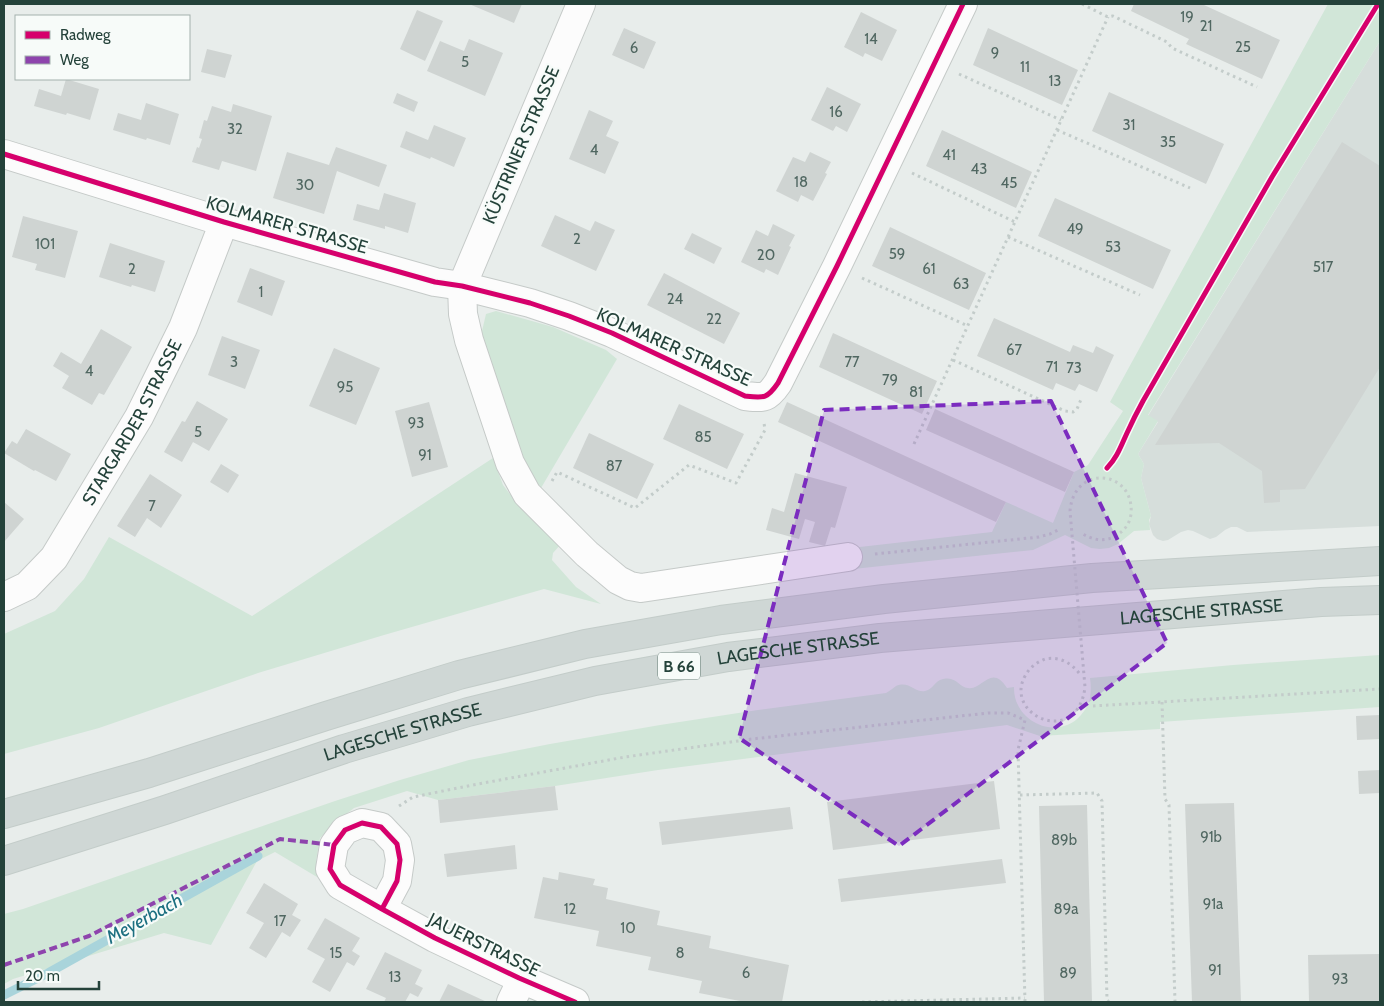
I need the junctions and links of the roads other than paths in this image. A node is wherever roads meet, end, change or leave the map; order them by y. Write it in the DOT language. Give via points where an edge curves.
graph roads {
  1 [pos="580,4"];
  2 [pos="963,4"];
  3 [pos="4,154"];
  4 [pos="224,222"];
  5 [pos="462,286"];
  6 [pos="848,557"];
  7 [pos="1380,561"];
  8 [pos="4,597"];
  9 [pos="1380,600"];
  10 [pos="4,814"];
  11 [pos="4,861"];
  12 [pos="382,909"];
  13 [pos="517,991"];
  14 [pos="575,1002"];
  1 -- 5 [label="street, KÜSTRINER STRASSE"];
  2 -- 5 [label="street, KOLMARER STRASSE" via="837,266 771,394 761,398 746,396 569,316"];
  3 -- 4 [label="street, KOLMARER STRASSE"];
  4 -- 5 [label="street, KOLMARER STRASSE" via="435,282"];
  4 -- 8 [label="street, STARGARDER STRASSE" via="183,328 139,417 54,558 27,586"];
  5 -- 6 [label="street" via="469,340 510,463 527,494 618,580 641,588"];
  7 -- 10 [label="main road, B 66" via="1092,578 884,599 721,620 586,644 458,675 149,773"];
  9 -- 11 [label="main road, LAGESCHE STRASSE / B 66" via="880,638 728,657 595,681 468,712 344,749"];
  12 -- 12 [label="street, JAUERSTRASSE" via="340,885 330,869 334,845 345,830 362,823 381,826 397,844 400,860 397,881"];
  12 -- 13 [label="street, JAUERSTRASSE" via="436,938"];
  13 -- 14 [label="street, JAUERSTRASSE"];
}
